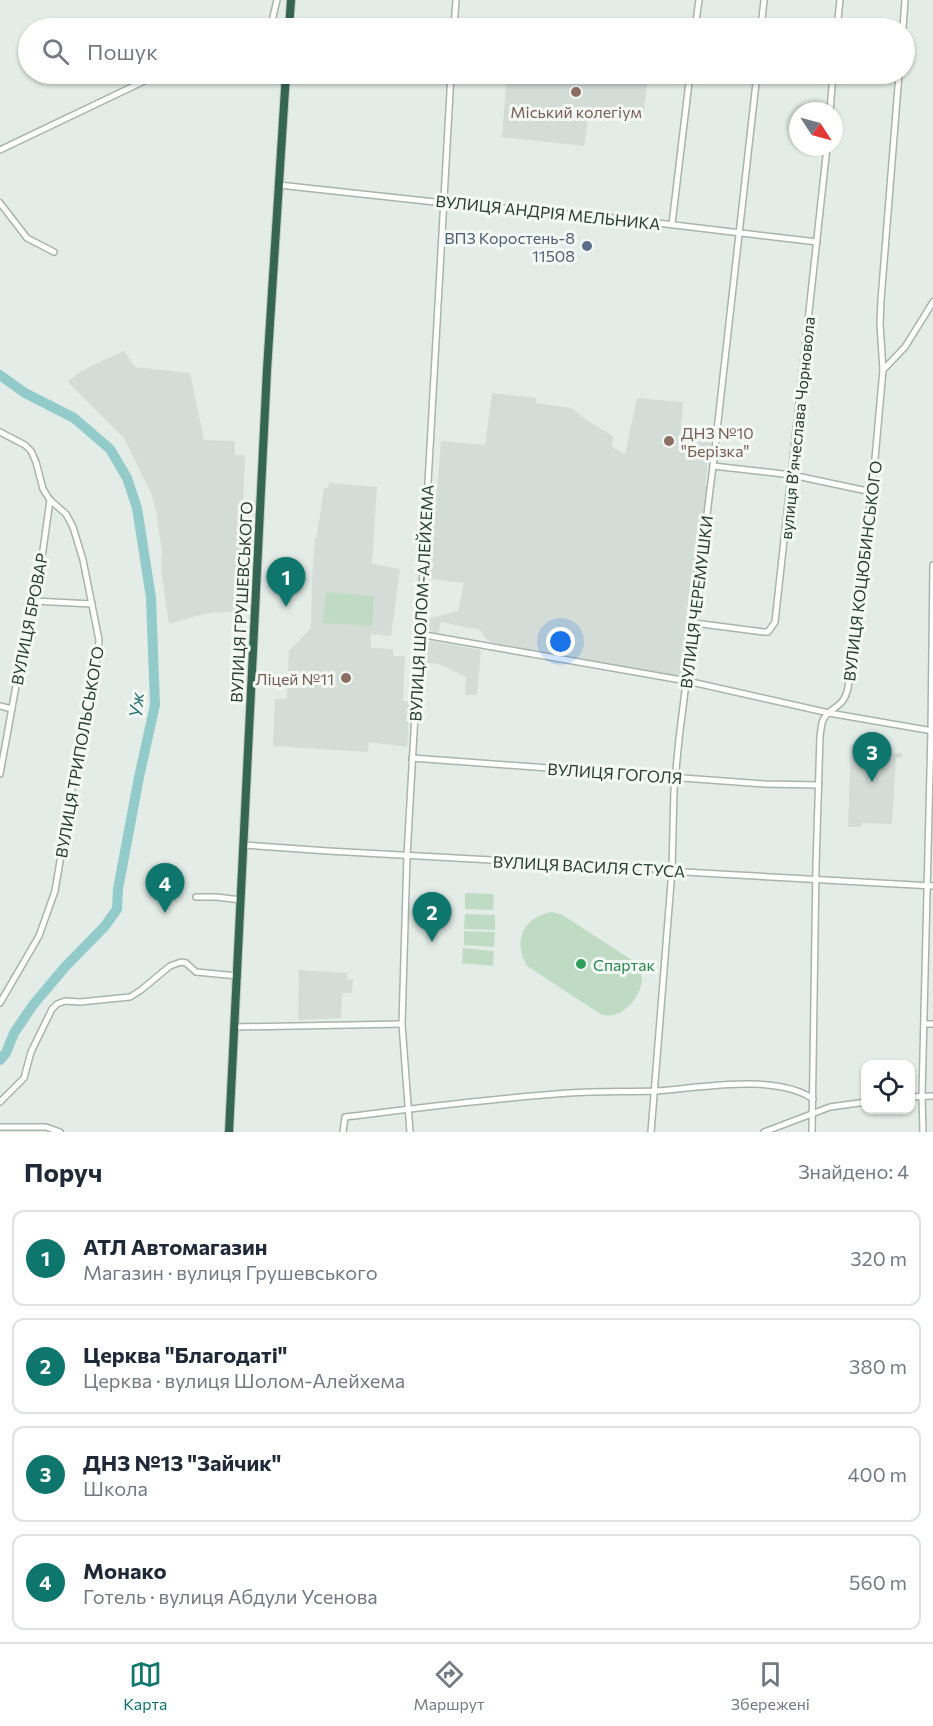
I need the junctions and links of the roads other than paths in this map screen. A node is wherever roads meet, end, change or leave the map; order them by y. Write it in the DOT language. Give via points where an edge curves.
graph roads {
  1 [pos="277,0"];
  2 [pos="291,0"];
  3 [pos="456,0"];
  4 [pos="699,0"];
  5 [pos="765,0"];
  6 [pos="840,0"];
  7 [pos="905,0"];
  8 [pos="273,18"];
  9 [pos="290,18"];
  10 [pos="455,18"];
  11 [pos="696,18"];
  12 [pos="762,18"];
  13 [pos="838,18"];
  14 [pos="904,18"];
  15 [pos="138,84"];
  16 [pos="285,84"];
  17 [pos="450,84"];
  18 [pos="689,84"];
  19 [pos="756,84"];
  20 [pos="832,84"];
  21 [pos="898,84"];
  22 [pos="831,102"];
  23 [pos="0,150"];
  24 [pos="826,156"];
  25 [pos="279,185"];
  26 [pos="0,203"];
  27 [pos="444,203"];
  28 [pos="672,224"];
  29 [pos="739,233"];
  30 [pos="817,242"];
  31 [pos="54,252"];
  32 [pos="933,302"];
  33 [pos="883,370"];
  34 [pos="0,432"];
  35 [pos="713,466"];
  36 [pos="792,476"];
  37 [pos="872,492"];
  38 [pos="50,500"];
  39 [pos="933,565"];
  40 [pos="34,601"];
  41 [pos="92,604"];
  42 [pos="694,623"];
  43 [pos="419,634"];
  44 [pos="687,681"];
  45 [pos="0,706"];
  46 [pos="12,709"];
  47 [pos="828,713"];
  48 [pos="932,731"];
  49 [pos="412,758"];
  50 [pos="0,774"];
  51 [pos="676,777"];
  52 [pos="819,785"];
  53 [pos="244,845"];
  54 [pos="407,856"];
  55 [pos="672,870"];
  56 [pos="816,879"];
  57 [pos="930,886"];
  58 [pos="196,897"];
  59 [pos="241,900"];
  60 [pos="238,976"];
  61 [pos="0,1003"];
  62 [pos="933,1023"];
  63 [pos="402,1024"];
  64 [pos="924,1024"];
  65 [pos="235,1027"];
  66 [pos="654,1091"];
  67 [pos="922,1096"];
  68 [pos="933,1096"];
  69 [pos="915,1097"];
  70 [pos="813,1099"];
  71 [pos="0,1102"];
  72 [pos="861,1103"];
  73 [pos="409,1110"];
  74 [pos="813,1112"];
  75 [pos="0,1127"];
  76 [pos="60,1132"];
  77 [pos="229,1132"];
  78 [pos="343,1132"];
  79 [pos="410,1132"];
  80 [pos="651,1132"];
  81 [pos="764,1132"];
  82 [pos="812,1132"];
  83 [pos="923,1132"];
  1 -- 8 [label="street"];
  2 -- 9 [label="highway"];
  3 -- 10 [label="street"];
  4 -- 11 [label="street"];
  5 -- 12 [label="street"];
  6 -- 13 [label="street"];
  7 -- 14 [label="street"];
  15 -- 23 [label="street"];
  16 -- 25 [label="highway, ВУЛИЦЯ ГРУШЕВСЬКОГО"];
  17 -- 27 [label="street, ВУЛИЦЯ ШОЛОМ-АЛЕЙХЕМА"];
  18 -- 28 [label="street"];
  19 -- 29 [label="street, ВУЛИЦЯ ЧЕРЕМУШКИ"];
  20 -- 22 [label="street"];
  21 -- 33 [label="street, ВУЛИЦЯ КОЦЮБИНСЬКОГО" via="880,310"];
  24 -- 30 [label="street, вулиця Вʼячеслава Чорновола"];
  25 -- 27 [label="street, ВУЛИЦЯ АНДРІЯ МЕЛЬНИКА"];
  25 -- 53 [label="highway, ВУЛИЦЯ ГРУШЕВСЬКОГО"];
  26 -- 31 [label="street" via="27,238"];
  27 -- 28 [label="street, ВУЛИЦЯ АНДРІЯ МЕЛЬНИКА"];
  27 -- 43 [label="street, ВУЛИЦЯ ШОЛОМ-АЛЕЙХЕМА"];
  28 -- 29 [label="street, ВУЛИЦЯ АНДРІЯ МЕЛЬНИКА"];
  29 -- 30 [label="street, ВУЛИЦЯ АНДРІЯ МЕЛЬНИКА"];
  29 -- 35 [label="street, ВУЛИЦЯ ЧЕРЕМУШКИ"];
  30 -- 36 [label="street, вулиця Вʼячеслава Чорновола"];
  32 -- 33 [label="street" via="905,347"];
  33 -- 37 [label="street, ВУЛИЦЯ КОЦЮБИНСЬКОГО"];
  34 -- 38 [label="street" via="31,451"];
  35 -- 36 [label="street"];
  35 -- 42 [label="street, ВУЛИЦЯ ЧЕРЕМУШКИ"];
  36 -- 37 [label="street"];
  36 -- 42 [label="street, вулиця Вʼячеслава Чорновола" via="773,627 764,632"];
  37 -- 47 [label="street, ВУЛИЦЯ КОЦЮБИНСЬКОГО" via="848,688 842,702"];
  38 -- 40 [label="street, ВУЛИЦЯ БРОВАР"];
  38 -- 41 [label="street, ВУЛИЦЯ ТРИПОЛЬСЬКОГО" via="66,514 73,527"];
  39 -- 48 [label="street"];
  40 -- 41 [label="street"];
  40 -- 46 [label="street, ВУЛИЦЯ БРОВАР"];
  41 -- 61 [label="street, ВУЛИЦЯ ТРИПОЛЬСЬКОГО" via="98,654 55,891 39,936"];
  42 -- 44 [label="street, ВУЛИЦЯ ЧЕРЕМУШКИ"];
  43 -- 44 [label="street"];
  43 -- 49 [label="street, ВУЛИЦЯ ШОЛОМ-АЛЕЙХЕМА"];
  44 -- 47 [label="street"];
  44 -- 51 [label="street, ВУЛИЦЯ ЧЕРЕМУШКИ"];
  45 -- 46 [label="street"];
  46 -- 50 [label="street, ВУЛИЦЯ БРОВАР"];
  47 -- 48 [label="street"];
  47 -- 52 [label="street, ВУЛИЦЯ КОЦЮБИНСЬКОГО" via="821,730"];
  48 -- 57 [label="street"];
  49 -- 51 [label="street, ВУЛИЦЯ ГОГОЛЯ"];
  49 -- 54 [label="street, ВУЛИЦЯ ШОЛОМ-АЛЕЙХЕМА"];
  51 -- 52 [label="street, ВУЛИЦЯ ГОГОЛЯ"];
  51 -- 55 [label="street, ВУЛИЦЯ ЧЕРЕМУШКИ"];
  52 -- 56 [label="street, ВУЛИЦЯ КОЦЮБИНСЬКОГО"];
  53 -- 54 [label="street, ВУЛИЦЯ ВАСИЛЯ СТУСА"];
  53 -- 59 [label="highway, ВУЛИЦЯ ГРУШЕВСЬКОГО"];
  54 -- 55 [label="street, ВУЛИЦЯ ВАСИЛЯ СТУСА"];
  54 -- 63 [label="street, ВУЛИЦЯ ШОЛОМ-АЛЕЙХЕМА"];
  55 -- 56 [label="street, ВУЛИЦЯ ВАСИЛЯ СТУСА"];
  55 -- 66 [label="street, ВУЛИЦЯ ЧЕРЕМУШКИ"];
  56 -- 57 [label="street, ВУЛИЦЯ ВАСИЛЯ СТУСА"];
  56 -- 70 [label="street, ВУЛИЦЯ КОЦЮБИНСЬКОГО"];
  57 -- 64 [label="street"];
  58 -- 59 [label="street"];
  59 -- 60 [label="highway, ВУЛИЦЯ ГРУШЕВСЬКОГО"];
  60 -- 65 [label="highway, ВУЛИЦЯ ГРУШЕВСЬКОГО"];
  60 -- 71 [label="street" via="196,972 181,962 170,966 130,998 57,1004 31,1053 24,1078"];
  62 -- 64 [label="street"];
  63 -- 65 [label="street"];
  63 -- 73 [label="street, ВУЛИЦЯ ШОЛОМ-АЛЕЙХЕМА"];
  64 -- 67 [label="street"];
  65 -- 77 [label="highway, ВУЛИЦЯ ГРУШЕВСЬКОГО"];
  66 -- 70 [label="street" via="761,1084 791,1088"];
  66 -- 73 [label="street" via="569,1093"];
  66 -- 80 [label="street, ВУЛИЦЯ ЧЕРЕМУШКИ"];
  67 -- 68 [label="street"];
  67 -- 69 [label="street"];
  67 -- 83 [label="street"];
  70 -- 74 [label="street, ВУЛИЦЯ КОЦЮБИНСЬКОГО"];
  72 -- 74 [label="street"];
  73 -- 78 [label="street" via="345,1117"];
  73 -- 79 [label="street, ВУЛИЦЯ ШОЛОМ-АЛЕЙХЕМА"];
  74 -- 81 [label="street"];
  74 -- 82 [label="street, ВУЛИЦЯ КОЦЮБИНСЬКОГО"];
  75 -- 76 [label="street" via="46,1127"];
}
